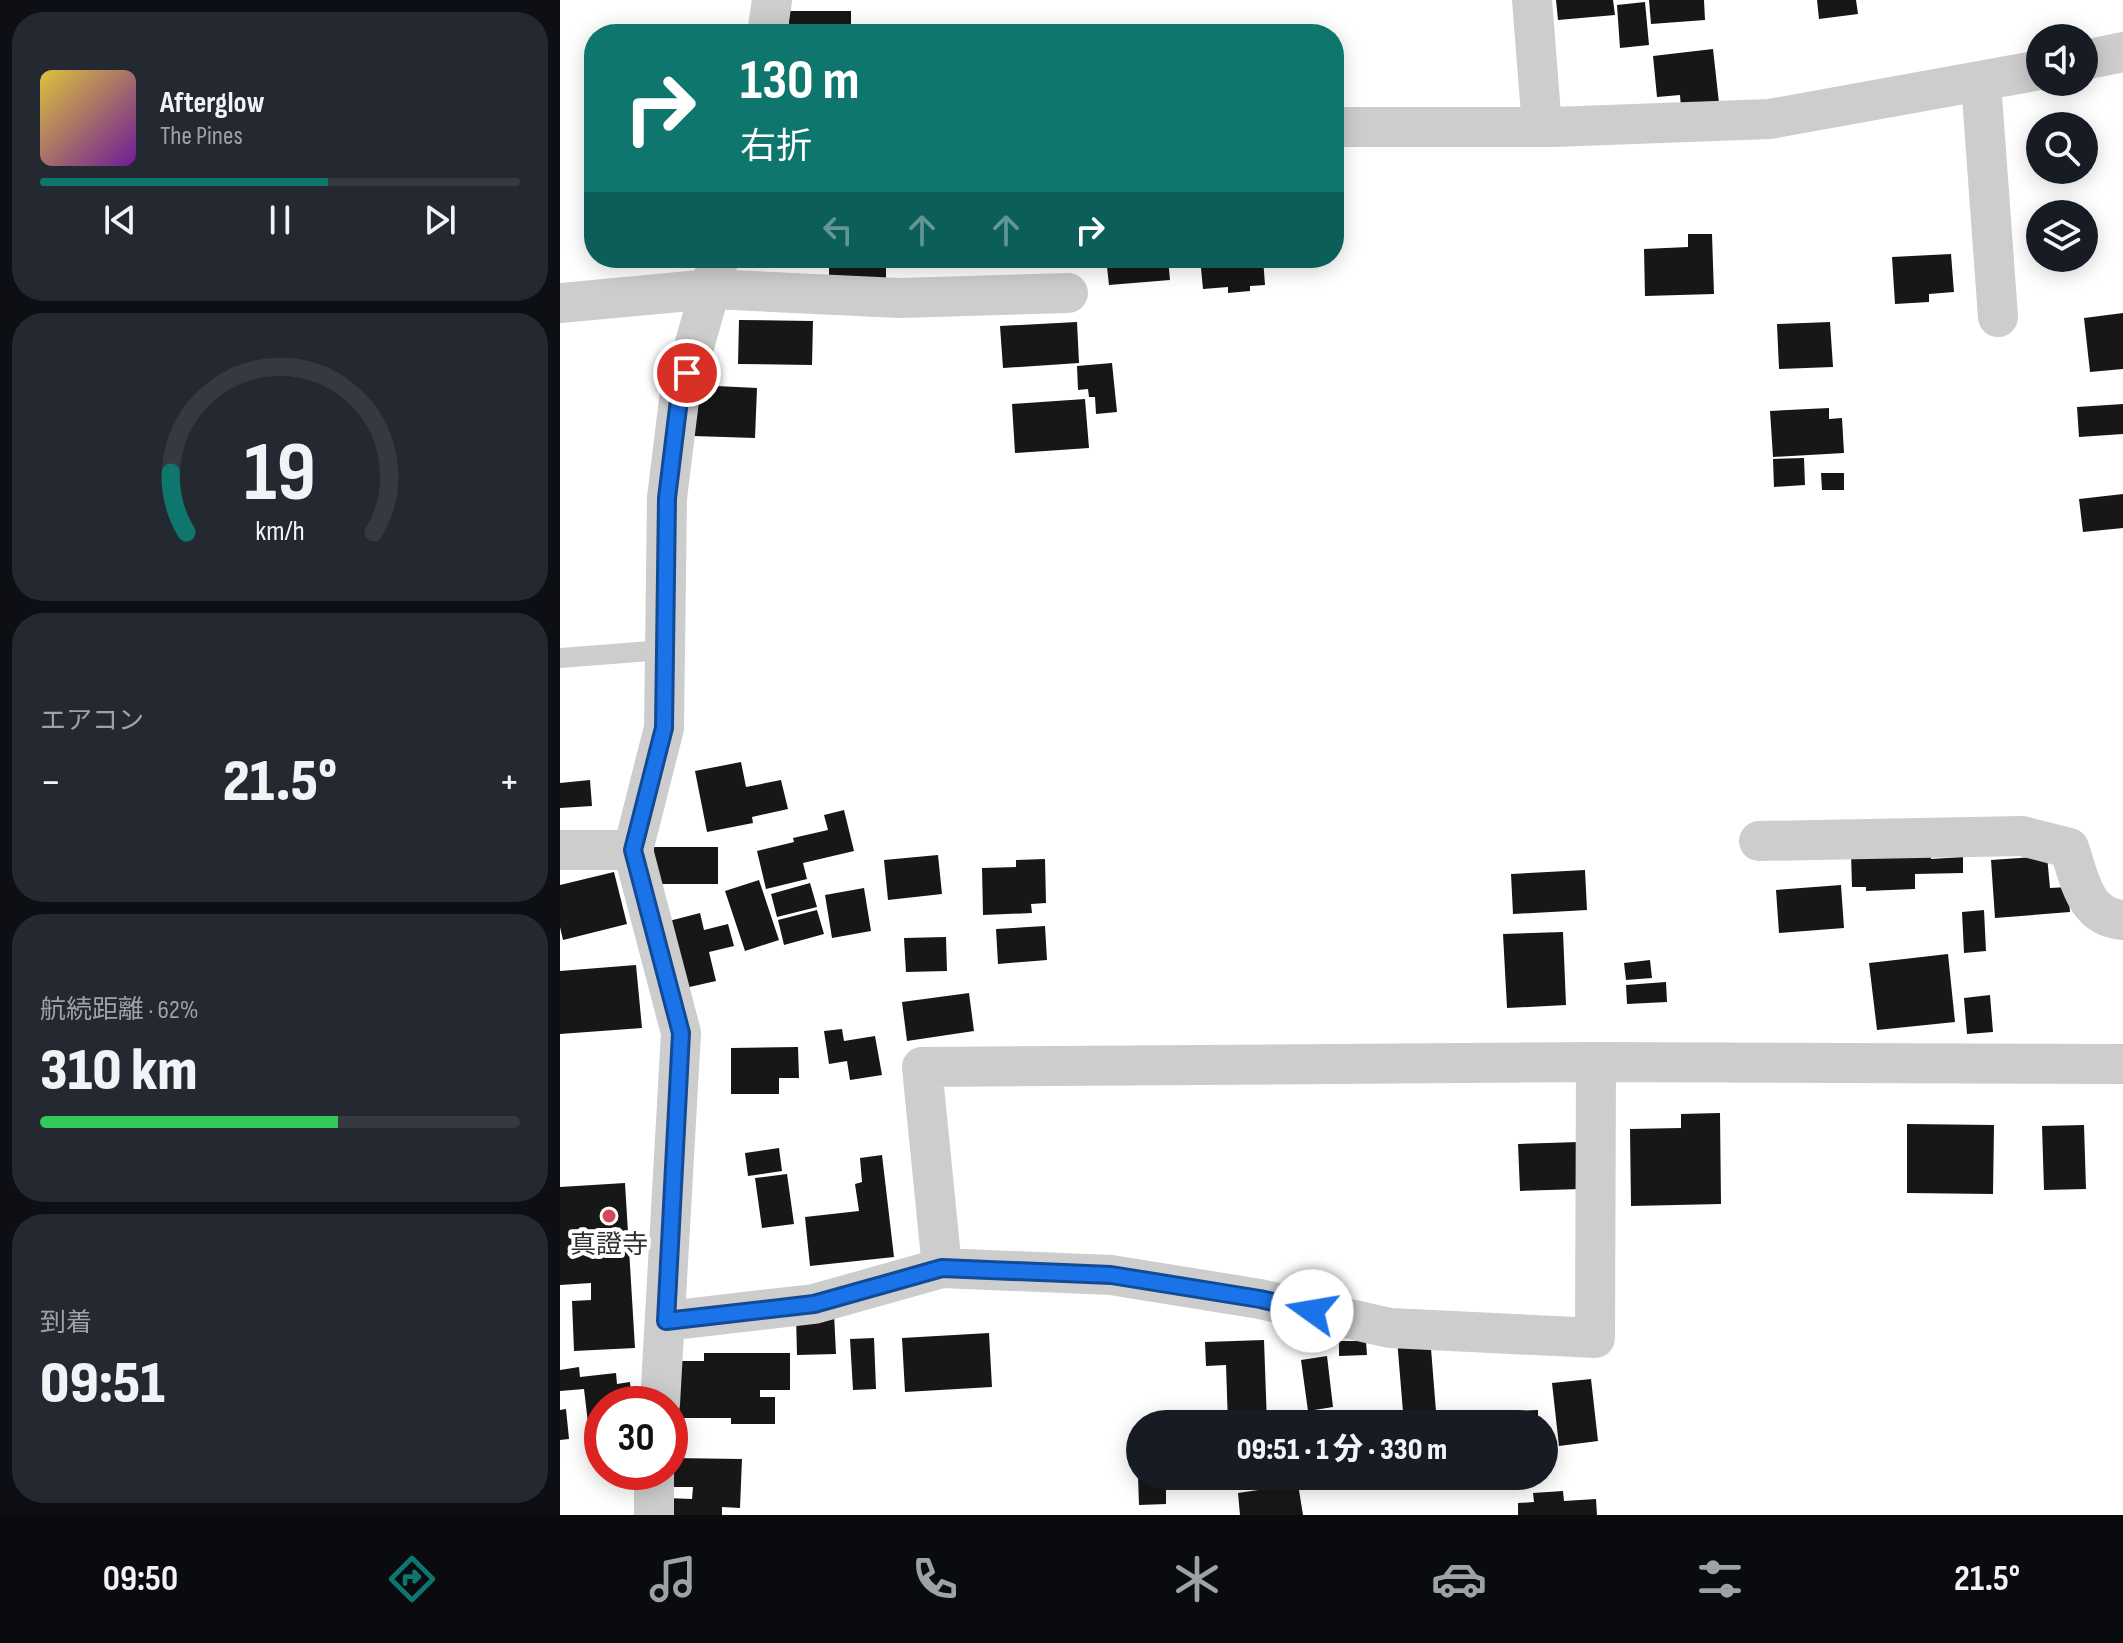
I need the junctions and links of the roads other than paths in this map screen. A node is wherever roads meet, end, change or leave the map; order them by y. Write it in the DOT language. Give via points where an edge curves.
graph roads {
  1 [pos="772,0"];
  2 [pos="1532,0"];
  3 [pos="768,24"];
  4 [pos="2123,52"];
  5 [pos="2098,57"];
  6 [pos="2026,73"];
  7 [pos="1981,82"];
  8 [pos="1344,127"];
  9 [pos="1542,127"];
  10 [pos="715,274"];
  11 [pos="1068,293"];
  12 [pos="560,303"];
  13 [pos="1998,317"];
  14 [pos="663,650"];
  15 [pos="560,658"];
  16 [pos="1759,841"];
  17 [pos="560,850"];
  18 [pos="633,850"];
  19 [pos="2123,920"];
  20 [pos="1596,1062"];
  21 [pos="2123,1064"];
  22 [pos="942,1268"];
  23 [pos="666,1321"];
  24 [pos="661,1386"];
  25 [pos="654,1490"];
  26 [pos="654,1515"];
  1 -- 3 [label="street"];
  2 -- 9 [label="street"];
  4 -- 5 [label="street"];
  6 -- 7 [label="street"];
  7 -- 9 [label="street" via="1770,119"];
  7 -- 13 [label="street"];
  8 -- 9 [label="street"];
  10 -- 11 [label="street" via="899,298"];
  10 -- 12 [label="street"];
  10 -- 14 [label="street" via="679,400 667,498"];
  14 -- 15 [label="lane"];
  14 -- 18 [label="street" via="664,728"];
  16 -- 19 [label="street" via="2022,836 2069,848 2090,905 2110,919"];
  17 -- 18 [label="street"];
  18 -- 23 [label="street" via="681,1033"];
  20 -- 21 [label="street"];
  20 -- 22 [label="street" via="922,1067"];
  20 -- 22 [label="street" via="1595,1338 1390,1328 1260,1299 1111,1275"];
  22 -- 23 [label="street" via="814,1304"];
  23 -- 24 [label="street"];
  25 -- 26 [label="street"];
}
